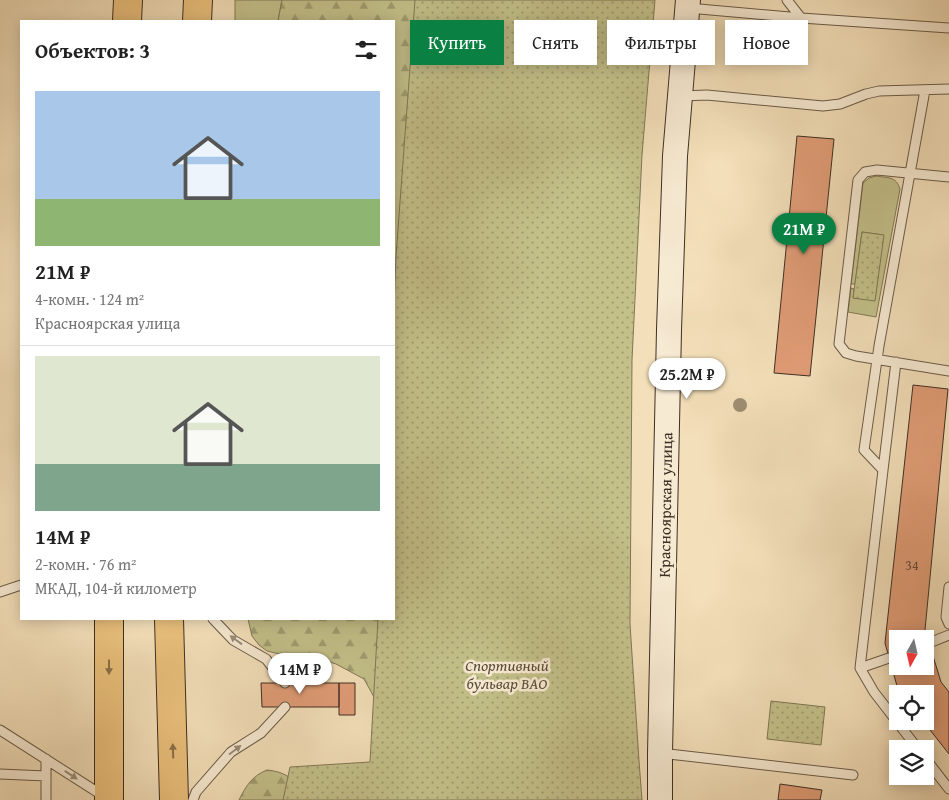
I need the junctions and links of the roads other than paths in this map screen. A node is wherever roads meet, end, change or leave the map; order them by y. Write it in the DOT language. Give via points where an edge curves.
graph roads {
  1 [pos="128,0"];
  2 [pos="198,0"];
  3 [pos="787,0"];
  4 [pos="687,4"];
  5 [pos="801,18"];
  6 [pos="127,20"];
  7 [pos="197,20"];
  8 [pos="949,28"];
  9 [pos="949,89"];
  10 [pos="925,90"];
  11 [pos="680,96"];
  12 [pos="911,172"];
  13 [pos="949,177"];
  14 [pos="878,360"];
  15 [pos="896,362"];
  16 [pos="949,371"];
  17 [pos="883,470"];
  18 [pos="20,585"];
  19 [pos="949,587"];
  20 [pos="0,592"];
  21 [pos="109,620"];
  22 [pos="169,620"];
  23 [pos="214,620"];
  24 [pos="949,624"];
  25 [pos="949,635"];
  26 [pos="934,641"];
  27 [pos="889,658"];
  28 [pos="860,668"];
  29 [pos="284,683"];
  30 [pos="284,707"];
  31 [pos="0,730"];
  32 [pos="911,740"];
  33 [pos="660,753"];
  34 [pos="46,759"];
  35 [pos="934,770"];
  36 [pos="0,774"];
  37 [pos="852,775"];
  38 [pos="46,776"];
  39 [pos="949,789"];
  40 [pos="46,800"];
  41 [pos="109,800"];
  42 [pos="174,800"];
  43 [pos="193,800"];
  44 [pos="660,800"];
  1 -- 6 [label="highway"];
  2 -- 7 [label="highway"];
  3 -- 5 [label="lane"];
  4 -- 5 [label="lane"];
  4 -- 11 [label="street, Красноярская улица"];
  5 -- 8 [label="lane"];
  9 -- 10 [label="lane"];
  10 -- 11 [label="lane" via="879,91 823,106 707,95"];
  10 -- 12 [label="lane"];
  11 -- 33 [label="street, Красноярская улица" via="668,330"];
  12 -- 13 [label="lane"];
  12 -- 14 [label="lane"];
  12 -- 14 [label="lane" via="877,170 864,172 858,180 839,344 846,353"];
  14 -- 15 [label="lane"];
  14 -- 17 [label="lane" via="864,450"];
  15 -- 16 [label="lane"];
  15 -- 17 [label="lane"];
  17 -- 28 [label="lane"];
  18 -- 20 [label="lane"];
  19 -- 24 [label="lane" via="946,617"];
  21 -- 41 [label="highway, one-way"];
  42 -- 22 [label="highway, one-way"];
  29 -- 23 [label="lane, one-way" via="266,659 233,640"];
  25 -- 26 [label="lane"];
  27 -- 28 [label="lane"];
  28 -- 32 [label="lane"];
  43 -- 30 [label="lane, one-way" via="196,792 231,752 261,733"];
  31 -- 34 [label="lane"];
  33 -- 37 [label="lane"];
  33 -- 44 [label="street, Красноярская улица"];
  34 -- 38 [label="lane"];
  34 -- 41 [label="lane, one-way"];
  35 -- 39 [label="lane"];
  36 -- 38 [label="lane"];
  38 -- 40 [label="lane"];
}
